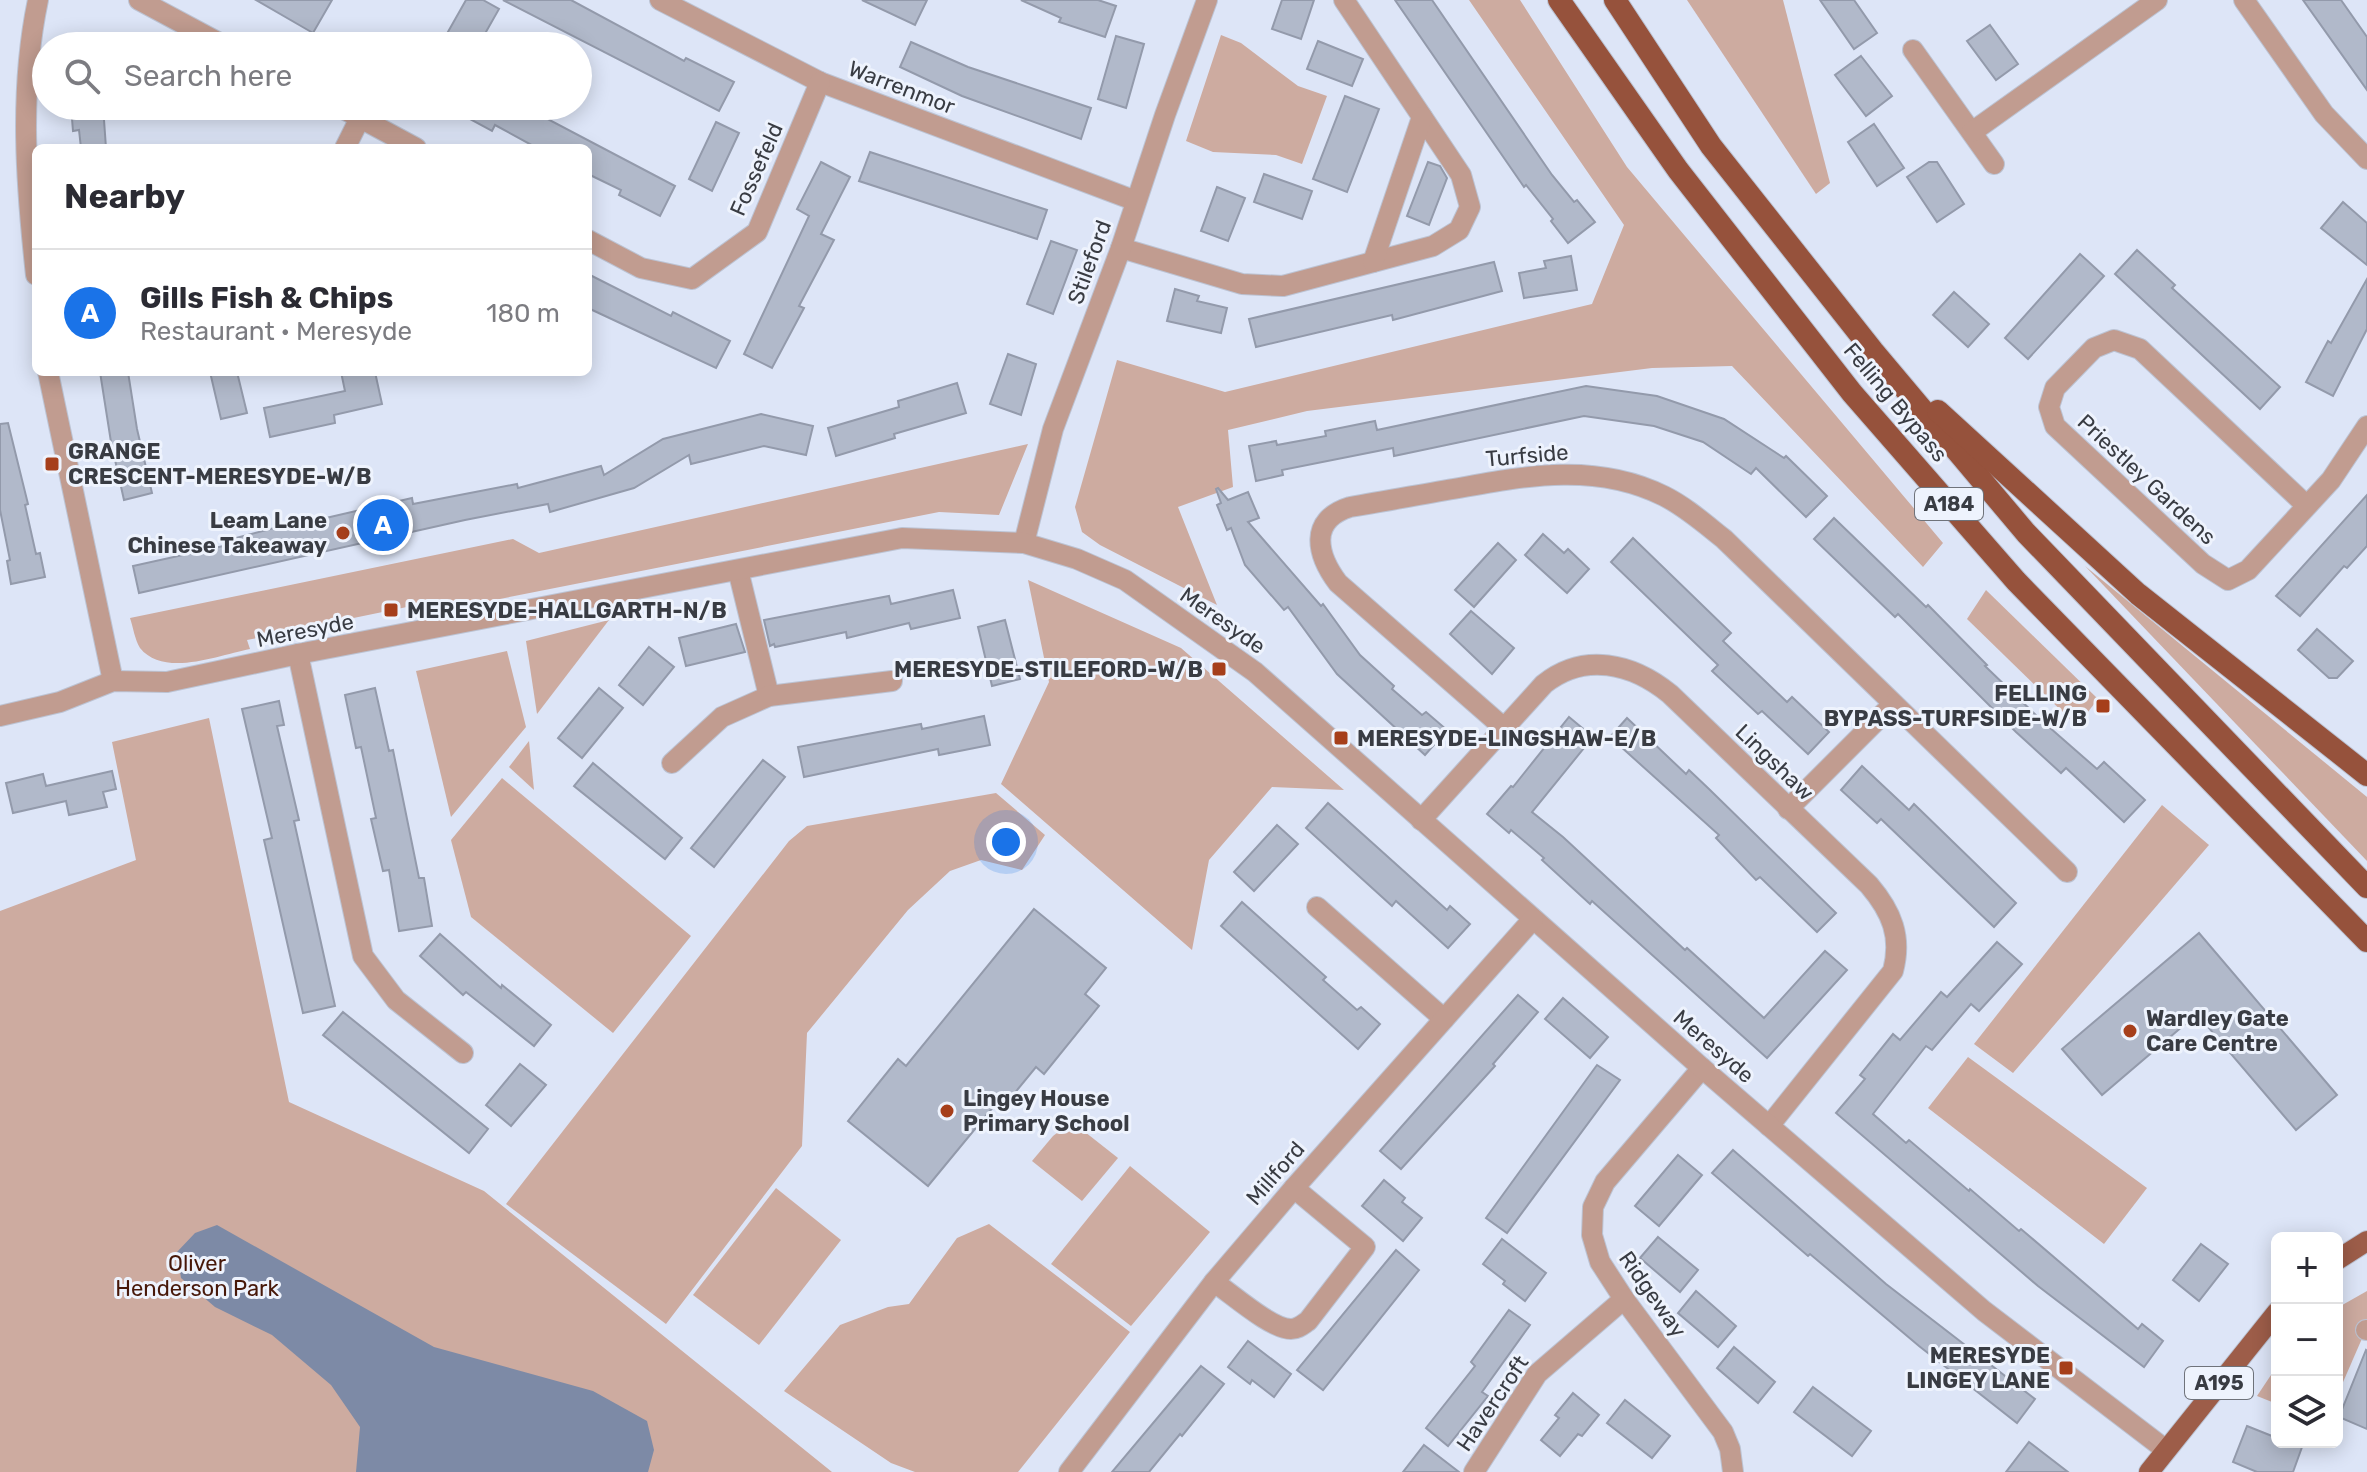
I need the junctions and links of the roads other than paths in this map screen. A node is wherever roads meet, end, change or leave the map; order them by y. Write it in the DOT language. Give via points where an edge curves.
graph roads {
  1 [pos="38,0"];
  2 [pos="139,0"];
  3 [pos="660,0"];
  4 [pos="1207,0"];
  5 [pos="1344,0"];
  6 [pos="1559,0"];
  7 [pos="1615,0"];
  8 [pos="2157,0"];
  9 [pos="2244,0"];
  10 [pos="199,32"];
  11 [pos="1913,50"];
  12 [pos="820,82"];
  13 [pos="1422,117"];
  14 [pos="359,120"];
  15 [pos="364,120"];
  16 [pos="1972,132"];
  17 [pos="347,144"];
  18 [pos="409,144"];
  19 [pos="2367,159"];
  20 [pos="1994,164"];
  21 [pos="1136,201"];
  22 [pos="32,239"];
  23 [pos="592,242"];
  24 [pos="1121,248"];
  25 [pos="1373,262"];
  26 [pos="1873,351"];
  27 [pos="49,376"];
  28 [pos="2367,426"];
  29 [pos="2307,506"];
  30 [pos="1024,543"];
  31 [pos="738,570"];
  32 [pos="298,654"];
  33 [pos="113,681"];
  34 [pos="892,681"];
  35 [pos="769,696"];
  36 [pos="1893,704"];
  37 [pos="0,716"];
  38 [pos="1504,728"];
  39 [pos="672,763"];
  40 [pos="2367,775"];
  41 [pos="1788,809"];
  42 [pos="1421,820"];
  43 [pos="2067,872"];
  44 [pos="2367,887"];
  45 [pos="1317,907"];
  46 [pos="1533,919"];
  47 [pos="2367,941"];
  48 [pos="1444,1019"];
  49 [pos="463,1053"];
  50 [pos="1702,1068"];
  51 [pos="1769,1126"];
  52 [pos="1294,1188"];
  53 [pos="2367,1241"];
  54 [pos="2343,1256"];
  55 [pos="1214,1282"];
  56 [pos="1624,1299"];
  57 [pos="2271,1319"];
  58 [pos="2166,1450"];
  59 [pos="1069,1472"];
  60 [pos="1474,1472"];
  61 [pos="1733,1472"];
  62 [pos="2149,1472"];
  1 -- 22 [label="street" via="29,44 26,184"];
  2 -- 10 [label="street"];
  3 -- 12 [label="street, Warrenmor"];
  4 -- 21 [label="street, Stileford"];
  5 -- 13 [label="street"];
  6 -- 47 [label="highway, Felling Bypass / A184" via="1678,170 1852,393 2016,581"];
  7 -- 26 [label="highway, Felling Bypass / A184" via="1711,146"];
  8 -- 16 [label="street"];
  9 -- 19 [label="street" via="2324,114"];
  11 -- 16 [label="street"];
  12 -- 21 [label="street, Warrenmor"];
  12 -- 23 [label="street, Fossefeld" via="757,232 692,279 641,268"];
  13 -- 25 [label="street"];
  13 -- 25 [label="street" via="1461,175 1470,207 1459,230 1433,246"];
  14 -- 17 [label="street"];
  15 -- 18 [label="street"];
  16 -- 20 [label="street"];
  21 -- 24 [label="street, Stileford"];
  24 -- 25 [label="street" via="1256,285 1283,286"];
  24 -- 30 [label="street, Stileford" via="1053,429"];
  26 -- 40 [label="highway" via="2138,594"];
  26 -- 44 [label="highway, Felling Bypass / A184" via="2026,533"];
  27 -- 33 [label="street"];
  28 -- 29 [label="street, Priestley Gardens" via="2346,461"];
  29 -- 29 [label="street, Priestley Gardens" via="2140,349 2114,340 2094,348 2055,388 2049,407 2055,426 2203,564 2228,580 2248,570"];
  30 -- 31 [label="street, Meresyde" via="902,538"];
  30 -- 42 [label="street, Meresyde" via="1125,580 1255,672"];
  31 -- 32 [label="street, Meresyde"];
  31 -- 35 [label="street"];
  32 -- 33 [label="street, Meresyde" via="167,682"];
  32 -- 49 [label="street" via="363,956 396,1000"];
  33 -- 37 [label="street, Meresyde" via="60,702"];
  34 -- 35 [label="street"];
  35 -- 39 [label="street" via="722,717"];
  36 -- 38 [label="street, Turfside" via="1724,539 1691,512 1643,488 1586,474 1528,475 1350,507 1329,518 1322,528 1322,555 1338,583"];
  36 -- 41 [label="street"];
  36 -- 43 [label="street, Turfside"];
  38 -- 41 [label="street, Lingshaw" via="1555,675 1593,664 1624,667 1670,694"];
  38 -- 42 [label="street, Lingshaw"];
  41 -- 51 [label="street, Lingshaw" via="1880,899 1895,926 1897,957 1884,985"];
  42 -- 46 [label="street, Meresyde"];
  45 -- 48 [label="street"];
  46 -- 48 [label="street, Millford"];
  46 -- 50 [label="street, Meresyde"];
  48 -- 52 [label="street, Millford"];
  50 -- 51 [label="street, Meresyde"];
  50 -- 56 [label="street, Ridgeway" via="1613,1170 1593,1207 1594,1248"];
  51 -- 58 [label="street, Meresyde" via="1984,1311"];
  52 -- 55 [label="street, Millford"];
  52 -- 55 [label="street" via="1365,1247 1308,1321 1288,1330"];
  53 -- 54 [label="main road"];
  55 -- 59 [label="street, Millford"];
  56 -- 60 [label="street, Havercroft" via="1537,1374"];
  56 -- 61 [label="street, Ridgeway" via="1712,1415 1730,1449"];
  57 -- 58 [label="main road, A195"];
  58 -- 62 [label="main road, A195"];
}
